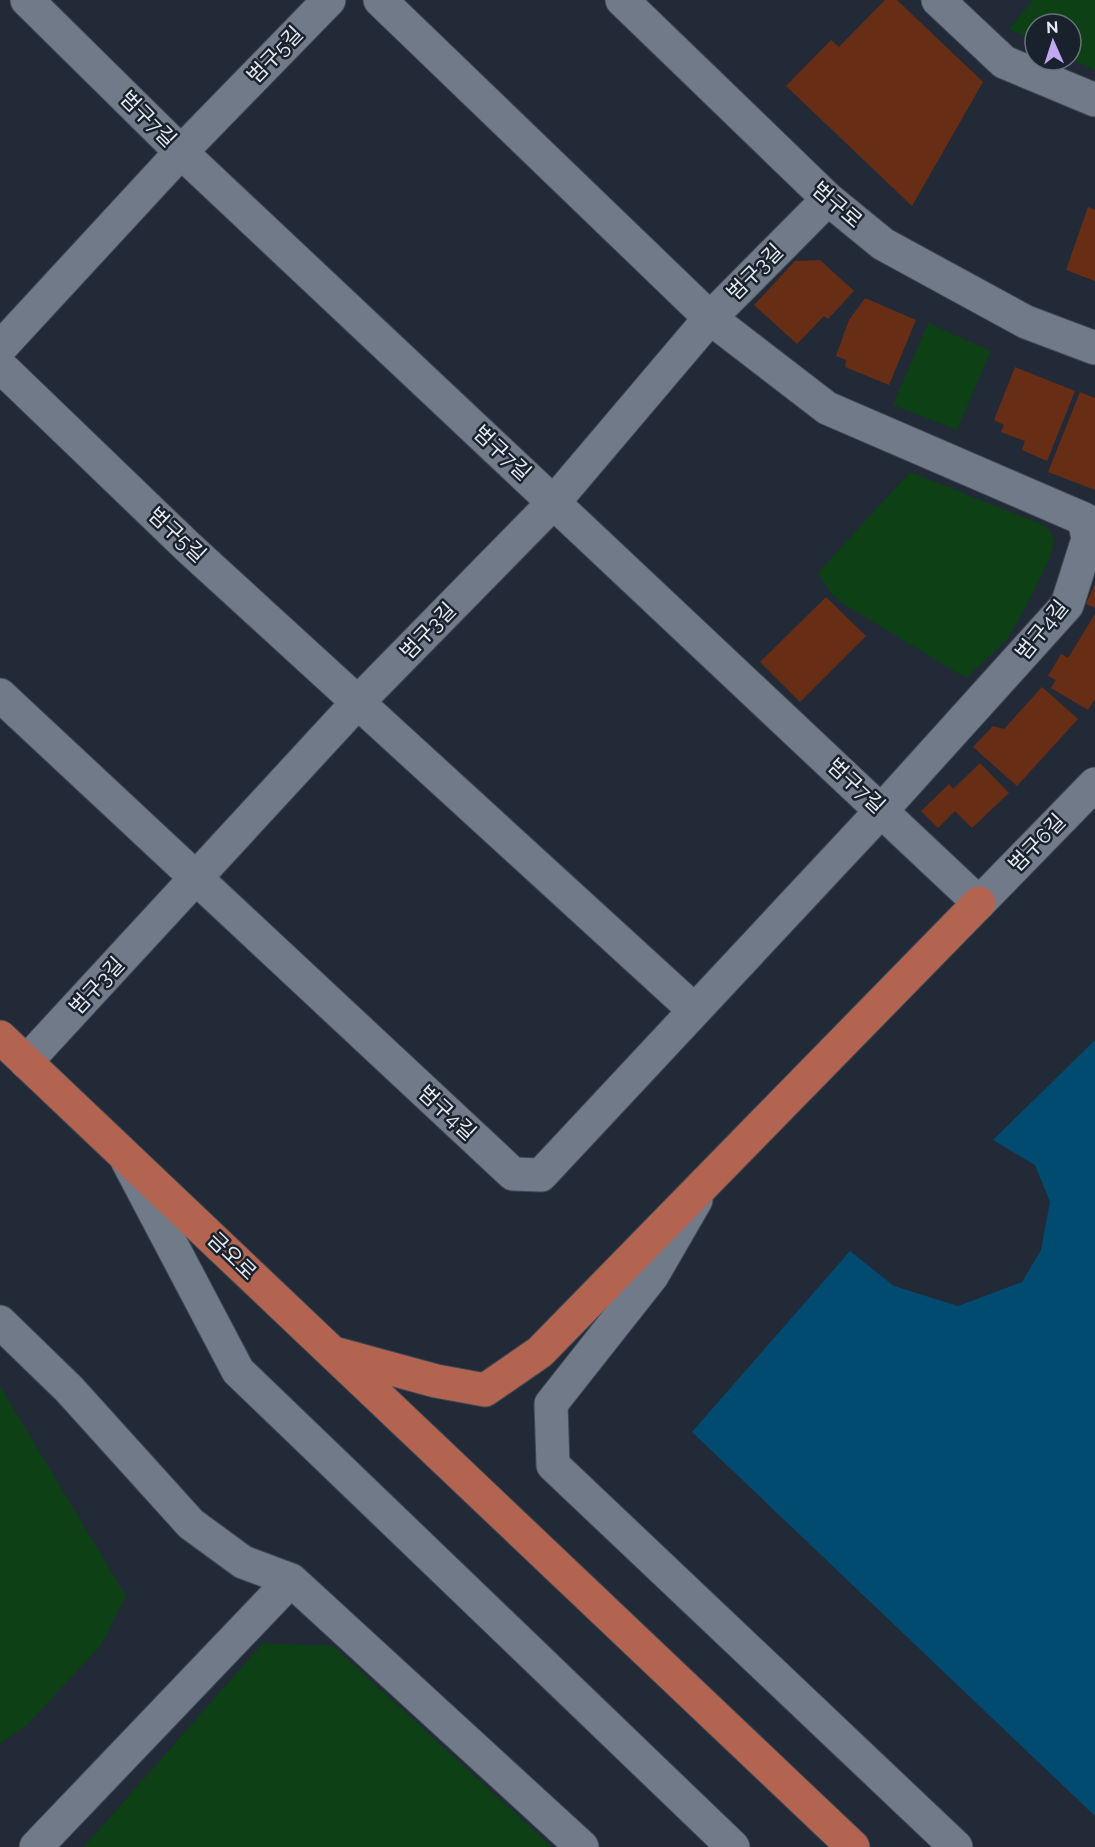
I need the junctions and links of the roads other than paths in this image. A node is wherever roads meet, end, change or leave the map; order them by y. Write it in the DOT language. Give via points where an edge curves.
graph roads {
  1 [pos="27,0"];
  2 [pos="329,0"];
  3 [pos="380,0"];
  4 [pos="622,0"];
  5 [pos="938,0"];
  6 [pos="1095,100"];
  7 [pos="181,152"];
  8 [pos="828,198"];
  9 [pos="710,318"];
  10 [pos="0,348"];
  11 [pos="1095,348"];
  12 [pos="0,366"];
  13 [pos="554,502"];
  14 [pos="0,695"];
  15 [pos="358,702"];
  16 [pos="1095,784"];
  17 [pos="882,810"];
  18 [pos="196,879"];
  19 [pos="979,903"];
  20 [pos="693,1009"];
  21 [pos="0,1037"];
  22 [pos="26,1062"];
  23 [pos="123,1154"];
  24 [pos="708,1180"];
  25 [pos="0,1322"];
  26 [pos="333,1352"];
  27 [pos="291,1580"];
  28 [pos="36,1847"];
  29 [pos="582,1847"];
  30 [pos="733,1847"];
  31 [pos="853,1847"];
  32 [pos="956,1847"];
  1 -- 7 [label="street, 범구7길"];
  2 -- 7 [label="street, 범구5길"];
  3 -- 9 [label="street"];
  4 -- 8 [label="street, 범구로"];
  5 -- 6 [label="street" via="1004,63"];
  7 -- 10 [label="street, 범구5길"];
  7 -- 13 [label="street, 범구7길"];
  8 -- 9 [label="street, 범구3길"];
  8 -- 11 [label="street, 범구로" via="882,244 1026,322"];
  9 -- 13 [label="street, 범구3길"];
  9 -- 17 [label="street, 범구4길" via="826,408 1084,519 1088,539 1067,605"];
  12 -- 15 [label="street, 범구5길"];
  13 -- 15 [label="street, 범구3길"];
  13 -- 17 [label="street, 범구7길"];
  14 -- 18 [label="street"];
  15 -- 18 [label="street, 범구3길"];
  15 -- 20 [label="street"];
  16 -- 19 [label="street, 범구6길"];
  17 -- 19 [label="street, 범구7길"];
  17 -- 20 [label="street, 범구4길"];
  18 -- 20 [label="street, 범구4길" via="513,1174 541,1175"];
  18 -- 22 [label="street, 범구3길"];
  19 -- 24 [label="main road"];
  21 -- 22 [label="main road, 금오로"];
  22 -- 23 [label="main road, 금오로"];
  23 -- 26 [label="main road, 금오로"];
  23 -- 30 [label="street" via="238,1371"];
  24 -- 26 [label="main road" via="540,1352 485,1390 436,1381"];
  24 -- 32 [label="street" via="652,1276 551,1404 552,1465"];
  25 -- 27 [label="street" via="69,1389 191,1524 243,1562"];
  26 -- 31 [label="main road, 금오로"];
  27 -- 28 [label="street"];
  27 -- 29 [label="street"];
}
